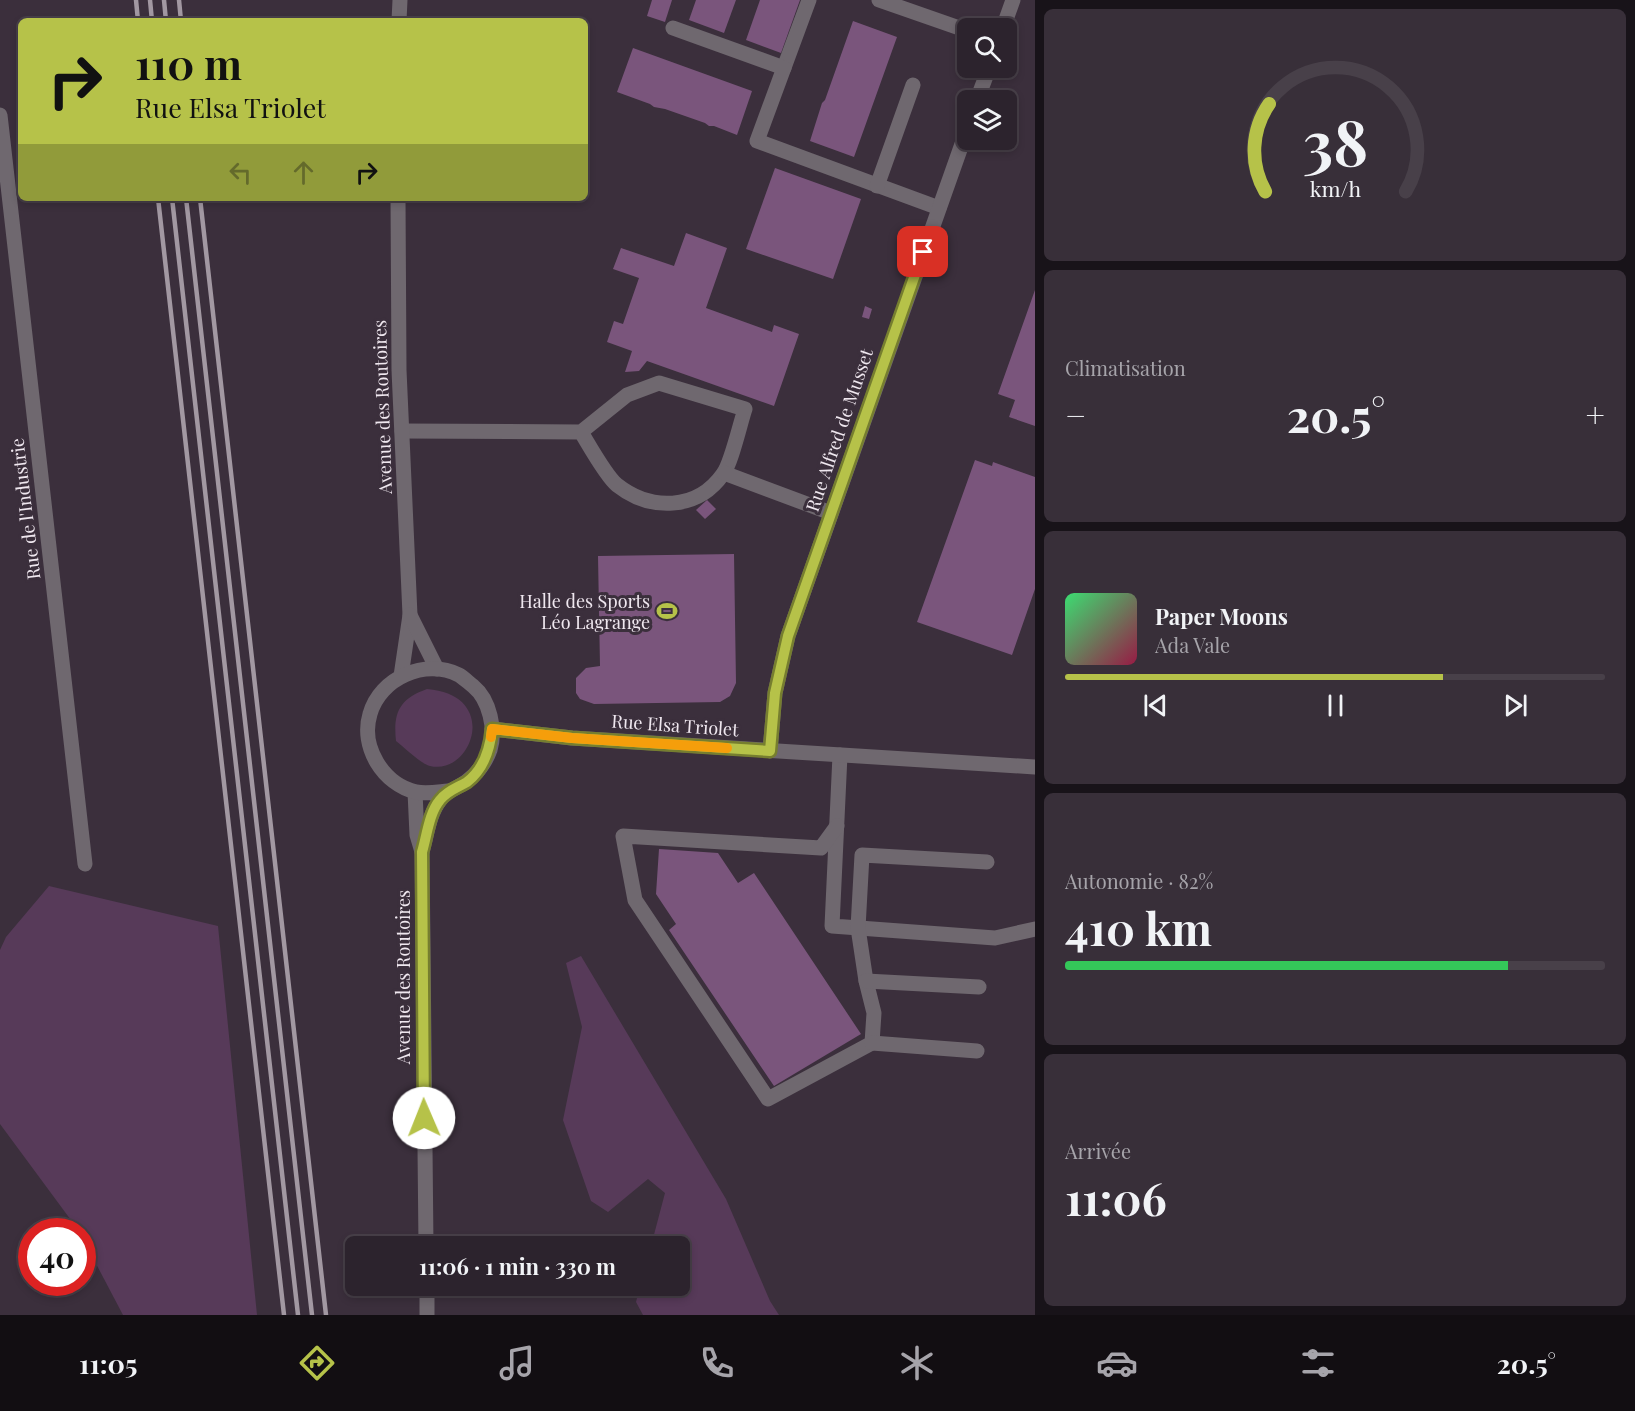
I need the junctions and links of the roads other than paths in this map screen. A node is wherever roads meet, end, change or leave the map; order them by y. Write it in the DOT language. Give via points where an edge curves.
graph roads {
  1 [pos="400,0"];
  2 [pos="809,0"];
  3 [pos="879,0"];
  4 [pos="1013,0"];
  5 [pos="399,18"];
  6 [pos="1006,18"];
  7 [pos="957,27"];
  8 [pos="673,28"];
  9 [pos="784,68"];
  10 [pos="913,86"];
  11 [pos="0,115"];
  12 [pos="960,150"];
  13 [pos="878,186"];
  14 [pos="398,201"];
  15 [pos="939,208"];
  16 [pos="402,431"];
  17 [pos="581,432"];
  18 [pos="724,473"];
  19 [pos="831,513"];
  20 [pos="410,615"];
  21 [pos="437,669"];
  22 [pos="400,676"];
  23 [pos="492,729"];
  24 [pos="770,751"];
  25 [pos="840,756"];
  26 [pos="1035,767"];
  27 [pos="448,791"];
  28 [pos="415,792"];
  29 [pos="837,826"];
  30 [pos="422,852"];
  31 [pos="987,862"];
  32 [pos="86,864"];
  33 [pos="858,928"];
  34 [pos="1035,929"];
  35 [pos="866,981"];
  36 [pos="979,987"];
  37 [pos="872,1043"];
  38 [pos="977,1051"];
  39 [pos="426,1236"];
  40 [pos="427,1296"];
  41 [pos="427,1315"];
  1 -- 5 [label="street"];
  2 -- 9 [label="street"];
  3 -- 7 [label="street"];
  4 -- 6 [label="street"];
  8 -- 9 [label="street"];
  9 -- 13 [label="street" via="757,141"];
  10 -- 13 [label="street"];
  11 -- 32 [label="street, Rue de l'Industrie"];
  12 -- 15 [label="street, Rue Alfred de Musset"];
  13 -- 15 [label="street"];
  14 -- 16 [label="street, Avenue des Routoires"];
  15 -- 19 [label="street, Rue Alfred de Musset"];
  16 -- 17 [label="street"];
  16 -- 20 [label="street, Avenue des Routoires"];
  17 -- 18 [label="street" via="615,484 644,501 676,505 708,490"];
  17 -- 18 [label="street" via="627,394 659,383 745,409"];
  18 -- 19 [label="street"];
  19 -- 24 [label="street, Rue Alfred de Musset" via="788,636 775,693"];
  20 -- 21 [label="street, Avenue des Routoires"];
  20 -- 22 [label="street, Avenue des Routoires"];
  21 -- 22 [label="street"];
  21 -- 23 [label="street, Avenue des Routoires" via="458,675 476,689 488,708"];
  22 -- 28 [label="street" via="381,692 370,714 368,739 376,762 387,775"];
  23 -- 24 [label="street, Rue Elsa Triolet"];
  23 -- 27 [label="street, Avenue des Routoires" via="490,749 481,767 466,782"];
  24 -- 25 [label="street, Rue Elsa Triolet"];
  25 -- 26 [label="street, Rue Elsa Triolet"];
  25 -- 29 [label="street"];
  27 -- 28 [label="street"];
  27 -- 30 [label="street, Avenue des Routoires" via="432,815"];
  28 -- 30 [label="street, Avenue des Routoires"];
  29 -- 33 [label="street" via="832,926"];
  29 -- 37 [label="street" via="821,848 623,836 635,900 768,1099"];
  30 -- 39 [label="street, Avenue des Routoires"];
  31 -- 33 [label="street" via="862,855"];
  33 -- 34 [label="street" via="995,938"];
  33 -- 35 [label="street"];
  35 -- 36 [label="street"];
  35 -- 37 [label="street" via="874,1013"];
  37 -- 38 [label="street"];
  40 -- 41 [label="street"];
}
